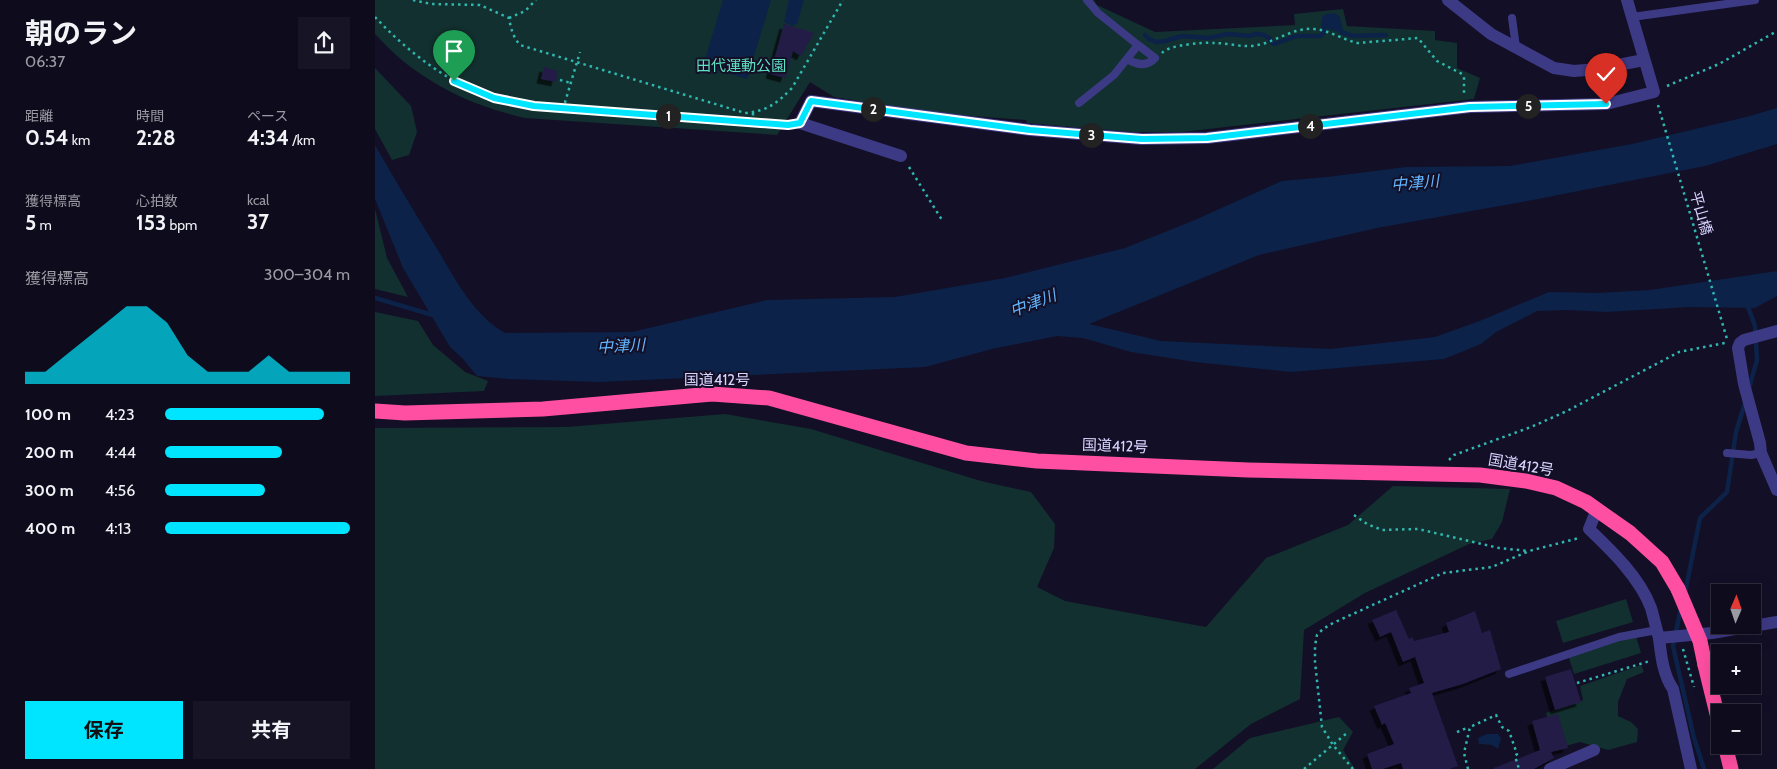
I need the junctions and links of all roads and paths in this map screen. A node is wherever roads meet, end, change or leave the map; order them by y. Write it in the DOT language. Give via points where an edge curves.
graph roads {
  1 [pos="413,0"];
  2 [pos="536,0"];
  3 [pos="843,0"];
  4 [pos="1087,0"];
  5 [pos="1448,0"];
  6 [pos="1627,0"];
  7 [pos="1755,0"];
  8 [pos="375,17"];
  9 [pos="1632,17"];
  10 [pos="509,18"];
  11 [pos="1512,18"];
  12 [pos="1777,30"];
  13 [pos="1137,45"];
  14 [pos="1516,47"];
  15 [pos="580,52"];
  16 [pos="1127,58"];
  17 [pos="1155,58"];
  18 [pos="1644,60"];
  19 [pos="577,62"];
  20 [pos="560,80"];
  21 [pos="571,84"];
  22 [pos="1654,92"];
  23 [pos="1079,103"];
  24 [pos="1465,107"];
  25 [pos="563,109"];
  26 [pos="753,112"];
  27 [pos="753,122"];
  28 [pos="800,123"];
  29 [pos="901,156"];
  30 [pos="942,220"];
  31 [pos="1771,332"];
  32 [pos="375,411"];
  33 [pos="1727,453"];
  34 [pos="1761,453"];
  35 [pos="1446,474"];
  36 [pos="1777,490"];
  37 [pos="1597,509"];
  38 [pos="1353,515"];
  39 [pos="1589,529"];
  40 [pos="1529,551"];
  41 [pos="1777,622"];
  42 [pos="1660,635"];
  43 [pos="1683,650"];
  44 [pos="1645,663"];
  45 [pos="1509,674"];
  46 [pos="1577,683"];
  47 [pos="1695,690"];
  48 [pos="1715,704"];
  49 [pos="1470,727"];
  50 [pos="1457,732"];
  51 [pos="1347,733"];
  52 [pos="1333,745"];
  53 [pos="1594,750"];
  54 [pos="1727,754"];
  55 [pos="1305,769"];
  56 [pos="1353,769"];
  57 [pos="1468,769"];
  58 [pos="1519,769"];
  59 [pos="1550,769"];
  60 [pos="1691,769"];
  61 [pos="1731,769"];
  1 -- 10 [label="path" via="431,4 480,4"];
  2 -- 10 [label="path" via="525,11"];
  3 -- 26 [label="path" via="792,88 770,107"];
  4 -- 13 [label="lane"];
  5 -- 14 [label="street" via="1491,34"];
  6 -- 9 [label="street"];
  7 -- 9 [label="lane"];
  8 -- 25 [label="path" via="410,51 454,81 494,98"];
  9 -- 18 [label="street"];
  10 -- 19 [label="path" via="520,45"];
  11 -- 14 [label="lane"];
  12 -- 22 [label="path" via="1719,64"];
  13 -- 16 [label="lane"];
  13 -- 17 [label="lane"];
  14 -- 18 [label="street" via="1554,68 1574,71"];
  15 -- 19 [label="path"];
  16 -- 17 [label="lane" via="1140,65"];
  16 -- 23 [label="lane" via="1114,75"];
  17 -- 24 [label="path" via="1167,48 1205,43 1258,46 1301,29 1320,30 1358,43 1418,38 1437,61 1464,77"];
  18 -- 22 [label="street"];
  19 -- 21 [label="path"];
  19 -- 26 [label="path" via="739,112"];
  20 -- 21 [label="path"];
  21 -- 25 [label="path"];
  22 -- 24 [label="street" via="1606,104"];
  22 -- 35 [label="path, 平山橋" via="1729,342 1679,352 1567,411 1454,455 1449,460"];
  24 -- 28 [label="street" via="1207,138 1142,139 1030,130 811,101"];
  25 -- 27 [label="path"];
  26 -- 27 [label="path"];
  27 -- 28 [label="path"];
  28 -- 29 [label="street"];
  29 -- 30 [label="path"];
  31 -- 34 [label="street" via="1744,340 1738,348"];
  32 -- 35 [label="highway, 国道412号" via="543,409 712,394 769,398 966,453 1046,461 1248,470"];
  33 -- 34 [label="lane"];
  34 -- 36 [label="street"];
  35 -- 37 [label="highway, 国道412号" via="1480,475 1556,488"];
  37 -- 39 [label="street"];
  37 -- 48 [label="highway, 国道412号, bridge" via="1630,532 1662,562 1678,588 1700,641"];
  38 -- 40 [label="path" via="1383,530 1418,529 1499,548"];
  39 -- 40 [label="path" via="1578,539"];
  39 -- 42 [label="street" via="1639,586"];
  40 -- 52 [label="path" via="1492,567 1435,576 1333,623 1317,635 1315,662 1322,727"];
  41 -- 42 [label="street" via="1712,633"];
  42 -- 45 [label="lane" via="1619,637"];
  42 -- 60 [label="street" via="1662,657"];
  43 -- 47 [label="path"];
  44 -- 46 [label="path"];
  49 -- 50 [label="path"];
  49 -- 57 [label="path" via="1463,753"];
  49 -- 58 [label="path" via="1497,715 1502,727 1509,731"];
  51 -- 52 [label="path"];
  52 -- 55 [label="path"];
  52 -- 56 [label="path"];
  53 -- 59 [label="street"];
  54 -- 61 [label="highway"];
}
